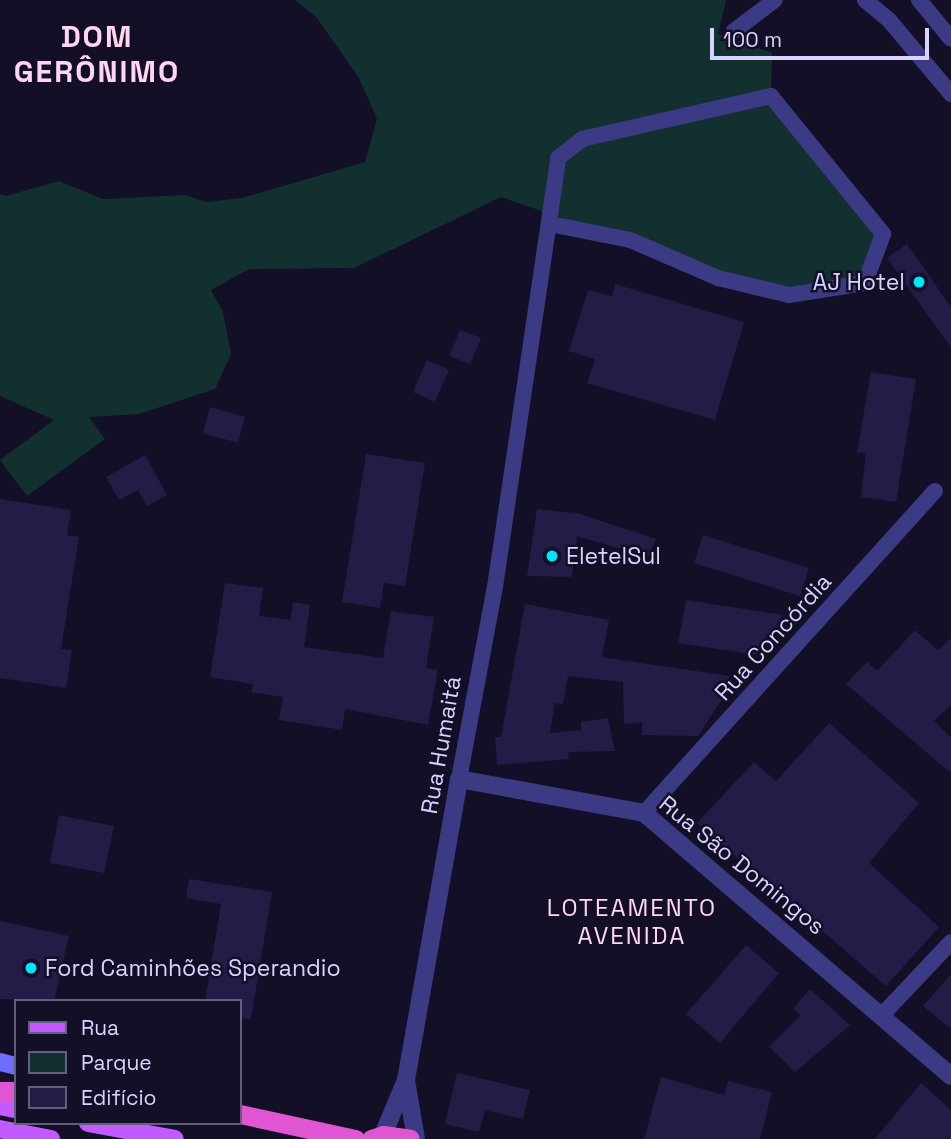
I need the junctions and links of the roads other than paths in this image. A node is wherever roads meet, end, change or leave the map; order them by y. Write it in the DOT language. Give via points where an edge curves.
graph roads {
  1 [pos="775,0"];
  2 [pos="865,0"];
  3 [pos="919,0"];
  4 [pos="734,31"];
  5 [pos="951,39"];
  6 [pos="951,94"];
  7 [pos="550,223"];
  8 [pos="935,491"];
  9 [pos="459,779"];
  10 [pos="644,813"];
  11 [pos="951,942"];
  12 [pos="882,1015"];
  13 [pos="951,1076"];
  14 [pos="406,1080"];
  15 [pos="242,1114"];
  16 [pos="99,1125"];
  17 [pos="0,1129"];
  18 [pos="377,1137"];
  19 [pos="51,1139"];
  20 [pos="175,1139"];
  21 [pos="355,1139"];
  22 [pos="410,1139"];
  23 [pos="416,1139"];
  1 -- 4 [label="street"];
  2 -- 6 [label="street" via="889,20"];
  3 -- 5 [label="street"];
  7 -- 7 [label="street, Rua Humaitá" via="630,240 718,278 789,295 865,283 883,234 771,96 582,139 558,158"];
  7 -- 9 [label="street, Rua Humaitá"];
  8 -- 10 [label="street, Rua Concórdia"];
  9 -- 10 [label="street, Rua São Domingos"];
  9 -- 14 [label="street, Rua Humaitá"];
  10 -- 12 [label="street, Rua São Domingos"];
  11 -- 12 [label="street"];
  12 -- 13 [label="street, Rua São Domingos"];
  14 -- 18 [label="street, Rua Humaitá"];
  14 -- 23 [label="street, Rua Humaitá"];
  15 -- 21 [label="highway"];
  16 -- 20 [label="main road"];
  17 -- 19 [label="main road"];
  18 -- 22 [label="highway"];
}
